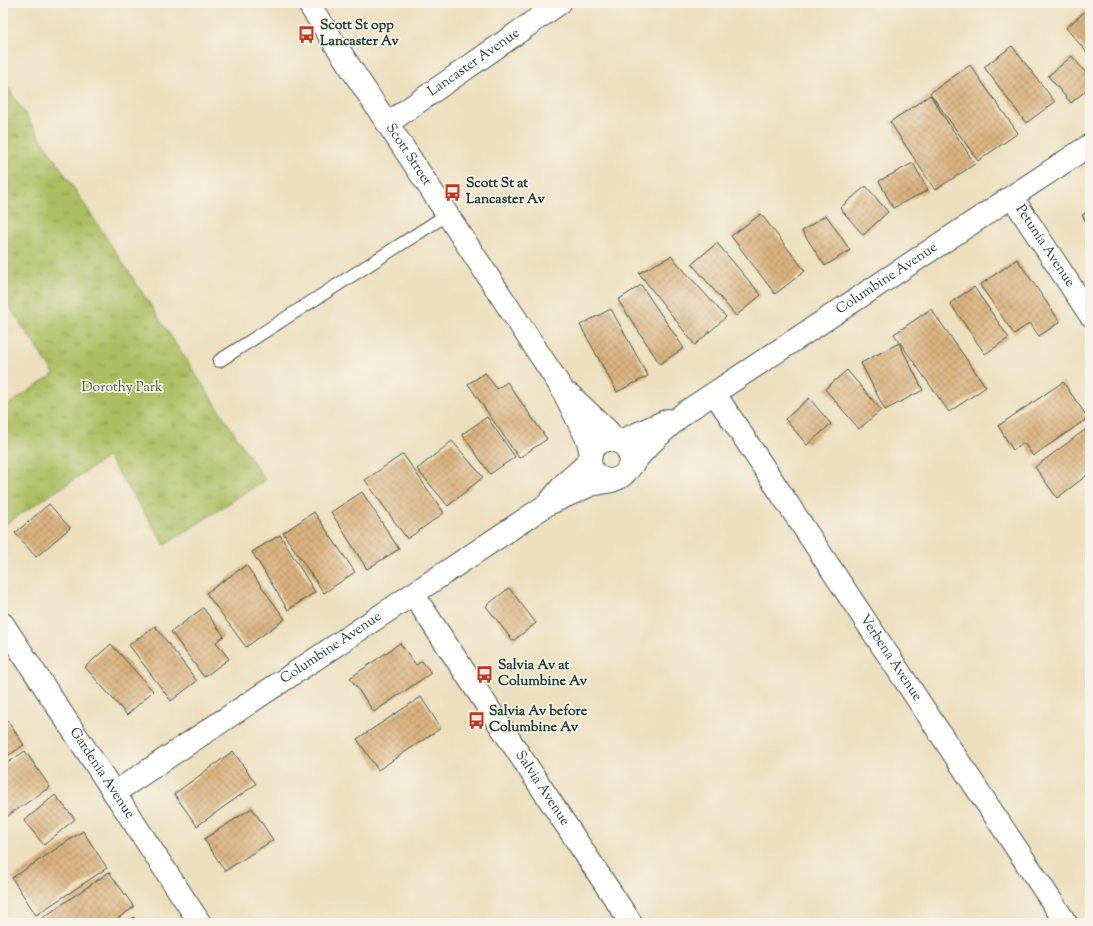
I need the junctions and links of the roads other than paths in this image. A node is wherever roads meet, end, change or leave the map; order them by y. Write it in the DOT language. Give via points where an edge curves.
graph roads {
  1 [pos="308,3"];
  2 [pos="560,3"];
  3 [pos="388,123"];
  4 [pos="1090,145"];
  5 [pos="1012,197"];
  6 [pos="448,214"];
  7 [pos="1090,315"];
  8 [pos="219,361"];
  9 [pos="561,387"];
  10 [pos="715,394"];
  11 [pos="684,413"];
  12 [pos="617,441"];
  13 [pos="590,457"];
  14 [pos="620,475"];
  15 [pos="548,504"];
  16 [pos="413,594"];
  17 [pos="3,624"];
  18 [pos="114,792"];
  19 [pos="200,923"];
  20 [pos="631,923"];
  21 [pos="1066,923"];
  1 -- 3 [label="street, Scott Street"];
  2 -- 3 [label="street, Lancaster Avenue"];
  3 -- 6 [label="street, Scott Street"];
  4 -- 5 [label="street, Columbine Avenue"];
  5 -- 7 [label="street, Petunia Avenue"];
  5 -- 10 [label="street, Columbine Avenue"];
  6 -- 8 [label="lane"];
  6 -- 9 [label="street, Scott Street"];
  9 -- 12 [label="street, Scott Street"];
  9 -- 13 [label="street, Scott Street" via="588,441"];
  10 -- 11 [label="street, Columbine Avenue"];
  10 -- 21 [label="street, Verbena Avenue"];
  11 -- 12 [label="street, Columbine Avenue"];
  11 -- 14 [label="street, Columbine Avenue"];
  12 -- 13 [label="street" via="601,442"];
  12 -- 14 [label="street" via="628,450 631,463"];
  13 -- 14 [label="street" via="591,466 599,477 605,480"];
  13 -- 15 [label="street, Columbine Avenue"];
  14 -- 15 [label="street, Columbine Avenue"];
  15 -- 16 [label="street, Columbine Avenue"];
  16 -- 18 [label="street, Columbine Avenue"];
  16 -- 20 [label="street, Salvia Avenue"];
  17 -- 18 [label="street, Gardenia Avenue"];
  18 -- 19 [label="street, Gardenia Avenue"];
}
